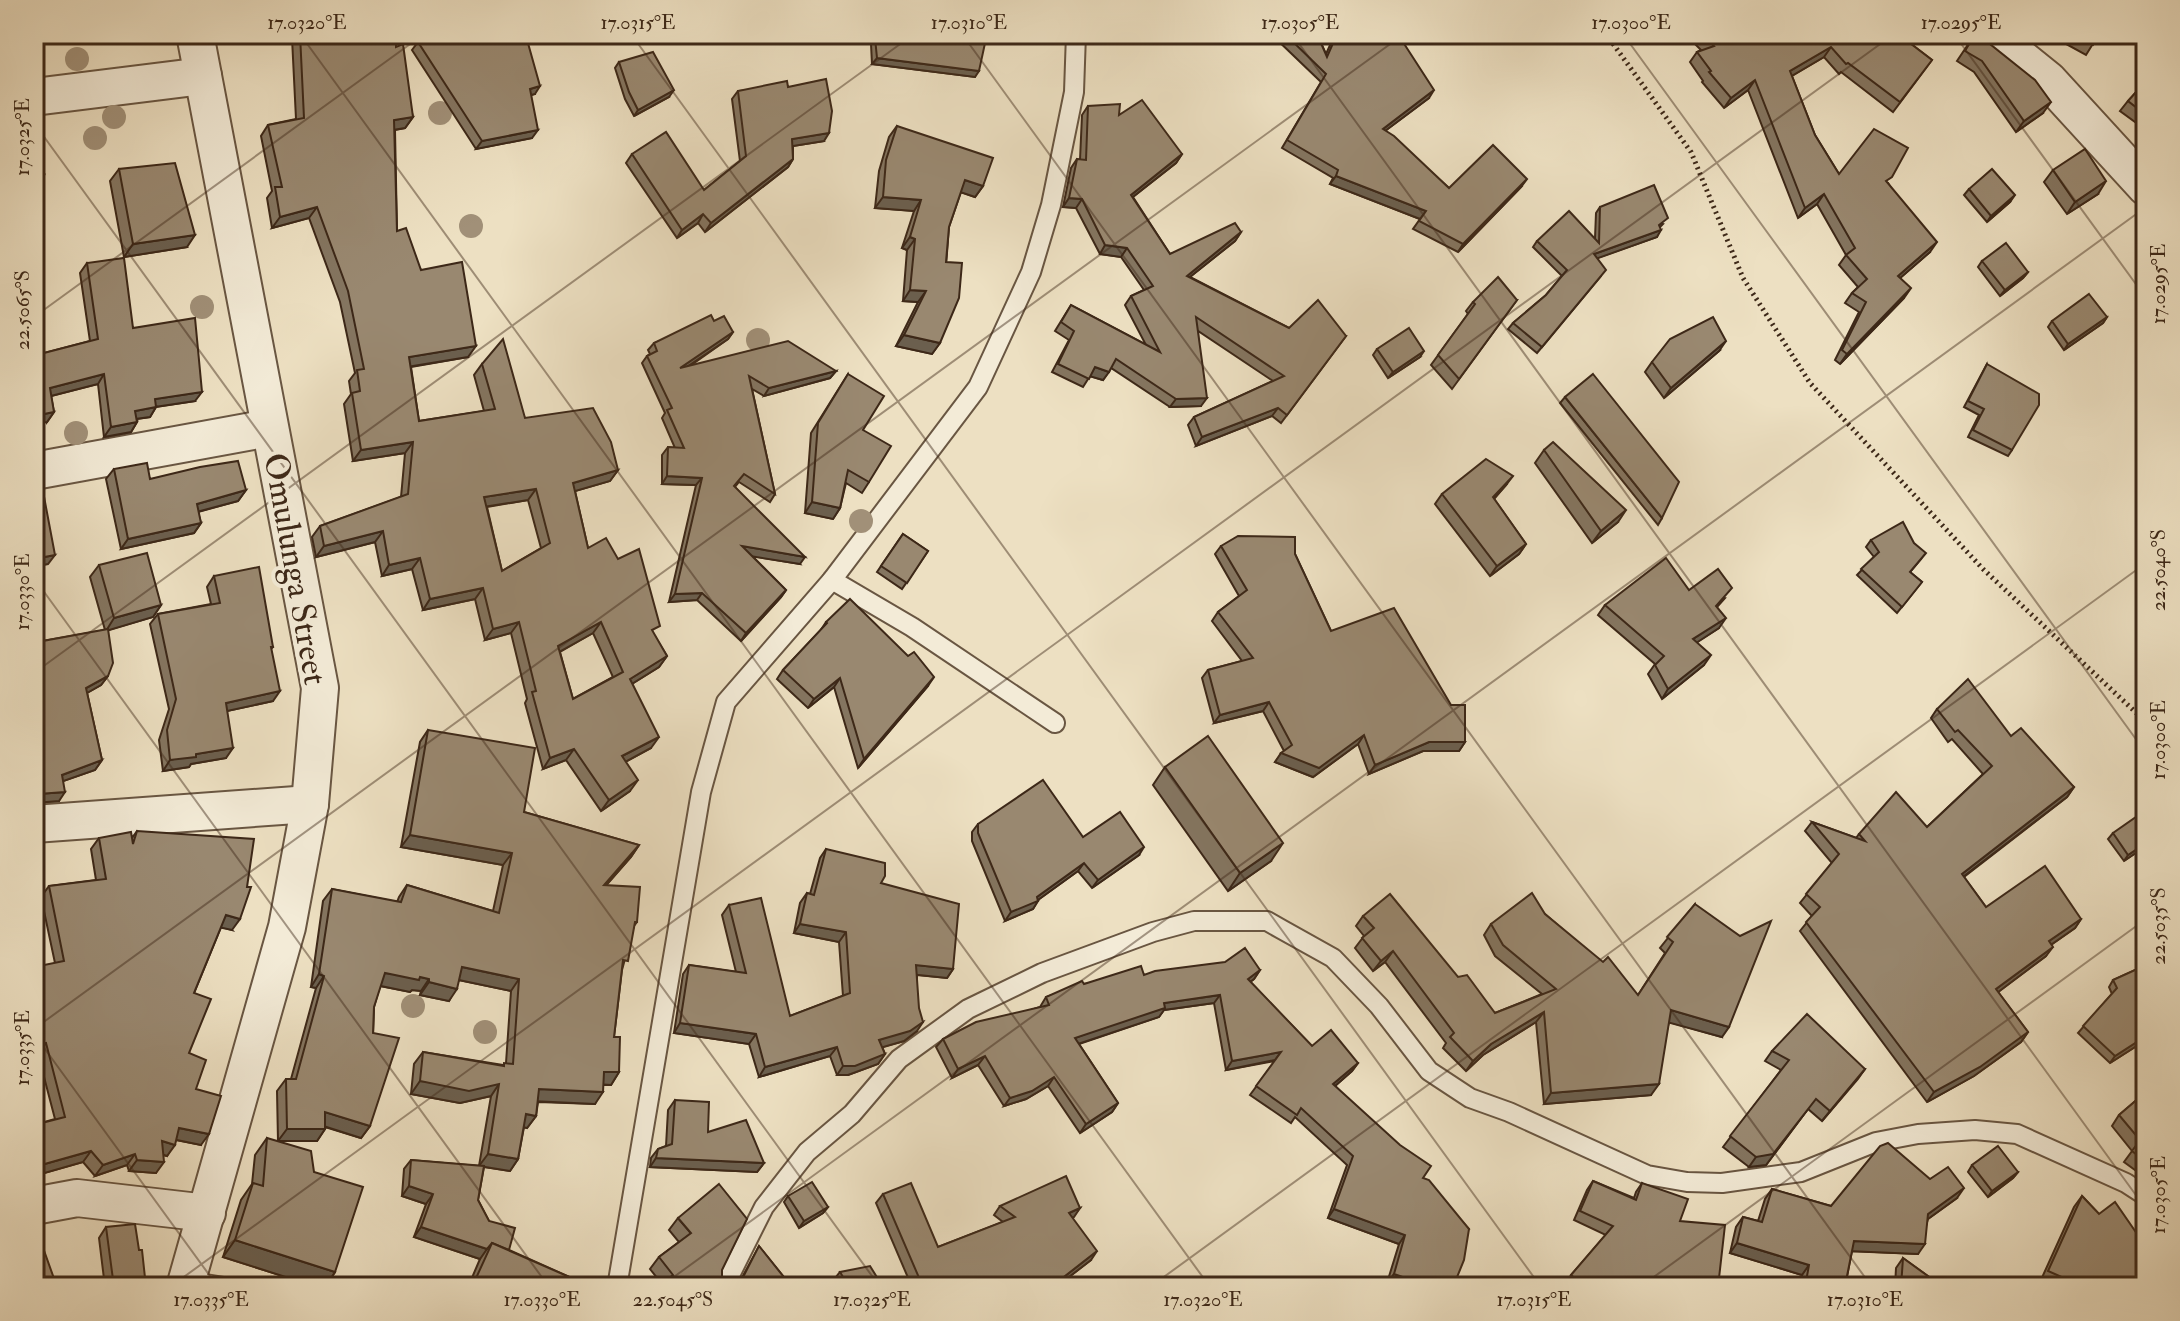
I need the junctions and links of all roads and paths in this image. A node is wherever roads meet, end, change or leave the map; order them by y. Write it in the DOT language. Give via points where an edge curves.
graph roads {
  1 [pos="195,34"];
  2 [pos="1076,34"];
  3 [pos="1606,34"];
  4 [pos="1991,34"];
  5 [pos="203,76"];
  6 [pos="34,97"];
  7 [pos="2146,187"];
  8 [pos="269,428"];
  9 [pos="34,471"];
  10 [pos="832,580"];
  11 [pos="2146,722"];
  12 [pos="1055,723"];
  13 [pos="310,804"];
  14 [pos="34,824"];
  15 [pos="2146,1196"];
  16 [pos="34,1206"];
  17 [pos="207,1213"];
  18 [pos="186,1284"];
  19 [pos="224,1287"];
  20 [pos="617,1287"];
  21 [pos="724,1287"];
  1 -- 5 [label="street, Omulunga Street"];
  2 -- 10 [label="lane" via="1074,92 1031,272 978,387"];
  3 -- 11 [label="path" via="1691,152 1743,278 1810,383 1983,569"];
  4 -- 7 [label="street" via="2048,80"];
  5 -- 6 [label="street"];
  5 -- 8 [label="street, Omulunga Street"];
  8 -- 9 [label="street"];
  8 -- 13 [label="street, Omulunga Street" via="320,688"];
  10 -- 12 [label="lane"];
  10 -- 20 [label="lane" via="726,702 701,792"];
  13 -- 14 [label="street"];
  13 -- 17 [label="street, Omulunga Street" via="287,927"];
  15 -- 21 [label="lane" via="2017,1134 1975,1130 1876,1142 1801,1172 1722,1183 1647,1175 1470,1098 1429,1071 1333,958 1267,921 1194,921 1042,973 968,1009 899,1059 852,1114 789,1174 764,1207"];
  16 -- 17 [label="street" via="77,1198"];
  17 -- 18 [label="street, Omulunga Street"];
  18 -- 19 [label="lane"];
}
